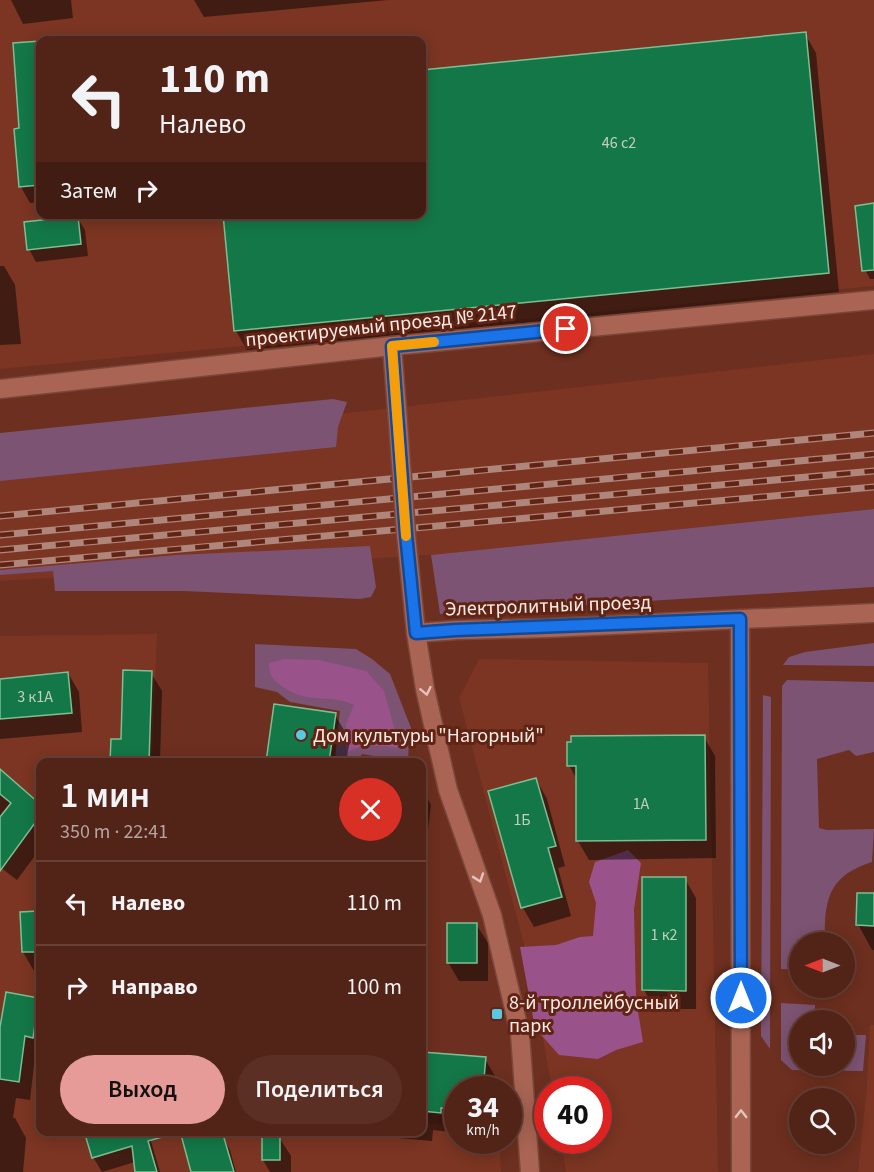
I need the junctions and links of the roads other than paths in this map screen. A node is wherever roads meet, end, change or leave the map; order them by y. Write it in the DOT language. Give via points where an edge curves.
graph roads {
  1 [pos="874,300"];
  2 [pos="392,346"];
  3 [pos="0,389"];
  4 [pos="874,613"];
  5 [pos="740,619"];
  6 [pos="416,633"];
  7 [pos="530,1172"];
  8 [pos="741,1172"];
  1 -- 2 [label="street, проектируемый проезд № 2147"];
  2 -- 3 [label="street, проектируемый проезд № 2147"];
  2 -- 6 [label="street, bridge"];
  4 -- 5 [label="street, Электролитный проезд"];
  5 -- 6 [label="street, Электролитный проезд"];
  8 -- 5 [label="street, one-way"];
  6 -- 7 [label="street, one-way" via="448,790 492,915 520,1034"];
}
